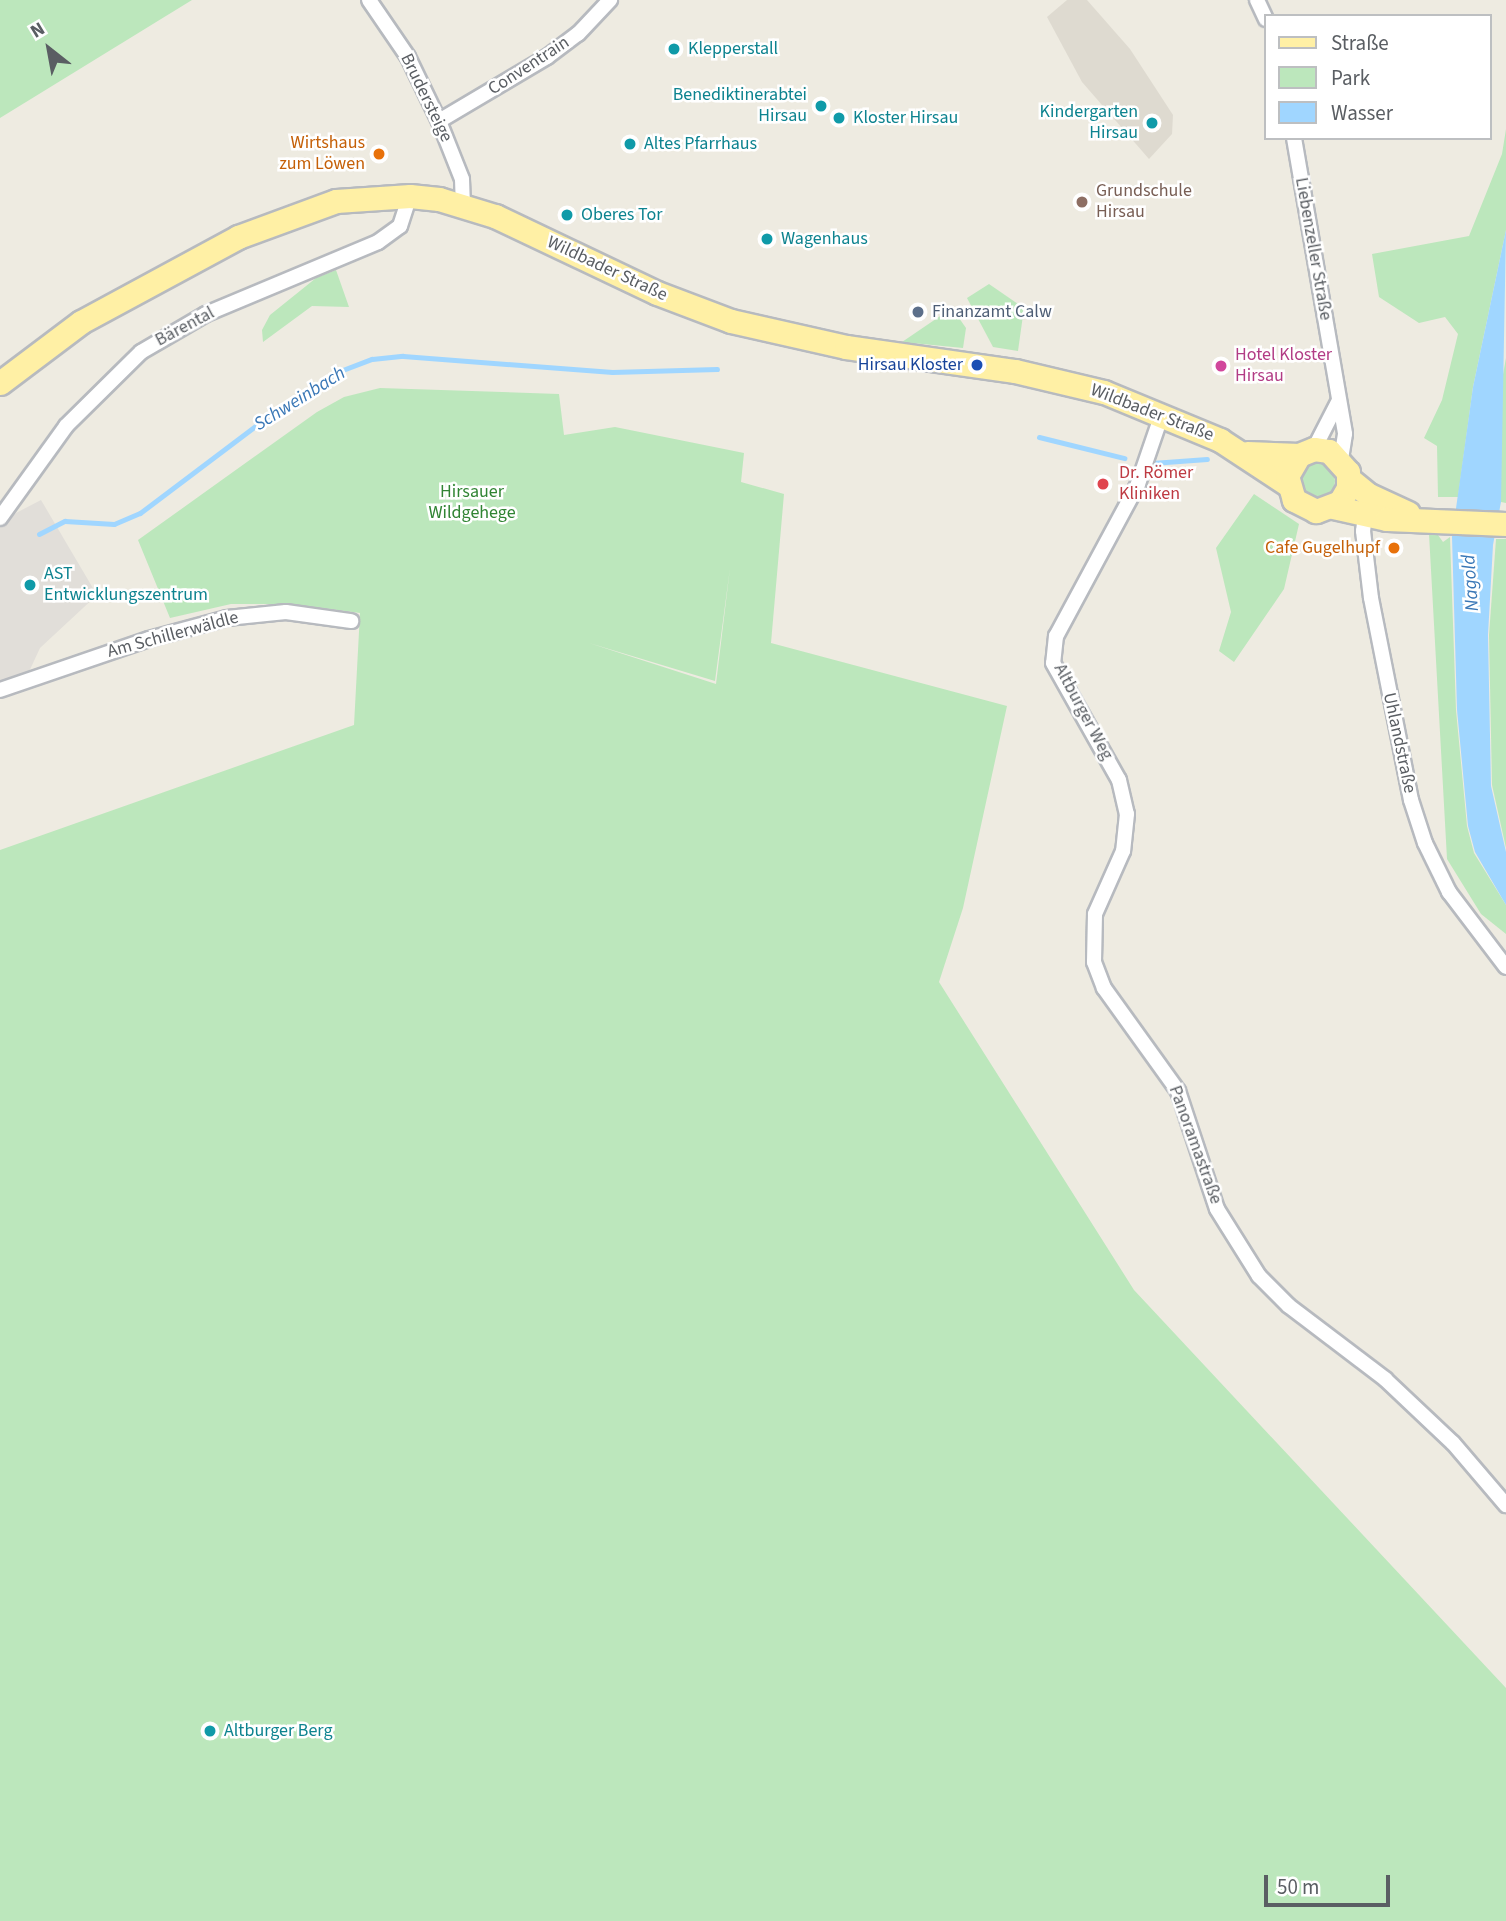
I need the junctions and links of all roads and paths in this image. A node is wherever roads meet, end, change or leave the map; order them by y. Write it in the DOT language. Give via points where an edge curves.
graph roads {
  1 [pos="369,0"];
  2 [pos="610,0"];
  3 [pos="439,121"];
  4 [pos="1294,140"];
  5 [pos="410,196"];
  6 [pos="463,205"];
  7 [pos="0,383"];
  8 [pos="1339,400"];
  9 [pos="1163,414"];
  10 [pos="1307,452"];
  11 [pos="1247,453"];
  12 [pos="1345,469"];
  13 [pos="1287,484"];
  14 [pos="1367,504"];
  15 [pos="1333,507"];
  16 [pos="0,518"];
  17 [pos="1506,524"];
  18 [pos="351,621"];
  19 [pos="0,690"];
  20 [pos="1100,900"];
  21 [pos="1506,967"];
  22 [pos="1506,1505"];
  1 -- 3 [label="street, Brudersteige" via="408,57"];
  2 -- 3 [label="street, Conventrain" via="578,34 547,57"];
  3 -- 6 [label="street, Brudersteige" via="463,179"];
  4 -- 8 [label="street, Liebenzeller Straße"];
  5 -- 6 [label="main road, Wildbader Straße"];
  5 -- 7 [label="main road, Wildbader Straße" via="336,201 239,237 81,322"];
  5 -- 16 [label="street, Bärental" via="400,226 378,242 206,314 141,352 66,426"];
  6 -- 9 [label="main road, Wildbader Straße" via="657,293 731,321 846,347 1050,377"];
  8 -- 10 [label="street"];
  8 -- 12 [label="street, Liebenzeller Straße"];
  9 -- 11 [label="main road, Wildbader Straße"];
  9 -- 20 [label="street, Altburger Weg" via="1138,484 1056,636 1053,663 1124,792 1128,834"];
  10 -- 11 [label="main road, Wildbader Straße"];
  10 -- 12 [label="main road" via="1329,451"];
  10 -- 13 [label="main road" via="1289,468"];
  11 -- 13 [label="main road, Wildbader Straße"];
  12 -- 14 [label="main road"];
  12 -- 15 [label="main road" via="1345,495"];
  13 -- 15 [label="main road" via="1294,500 1308,509"];
  14 -- 15 [label="main road"];
  14 -- 17 [label="main road" via="1427,520"];
  14 -- 21 [label="street, Uhlandstraße" via="1363,539 1383,672 1411,800 1425,844 1449,892"];
  18 -- 19 [label="street, Am Schillerwäldle" via="286,612 227,618 125,646"];
  20 -- 22 [label="street, Panoramastraße" via="1091,941 1099,975 1178,1091 1205,1178 1230,1234 1259,1276 1289,1307 1385,1379 1453,1443"];
}
